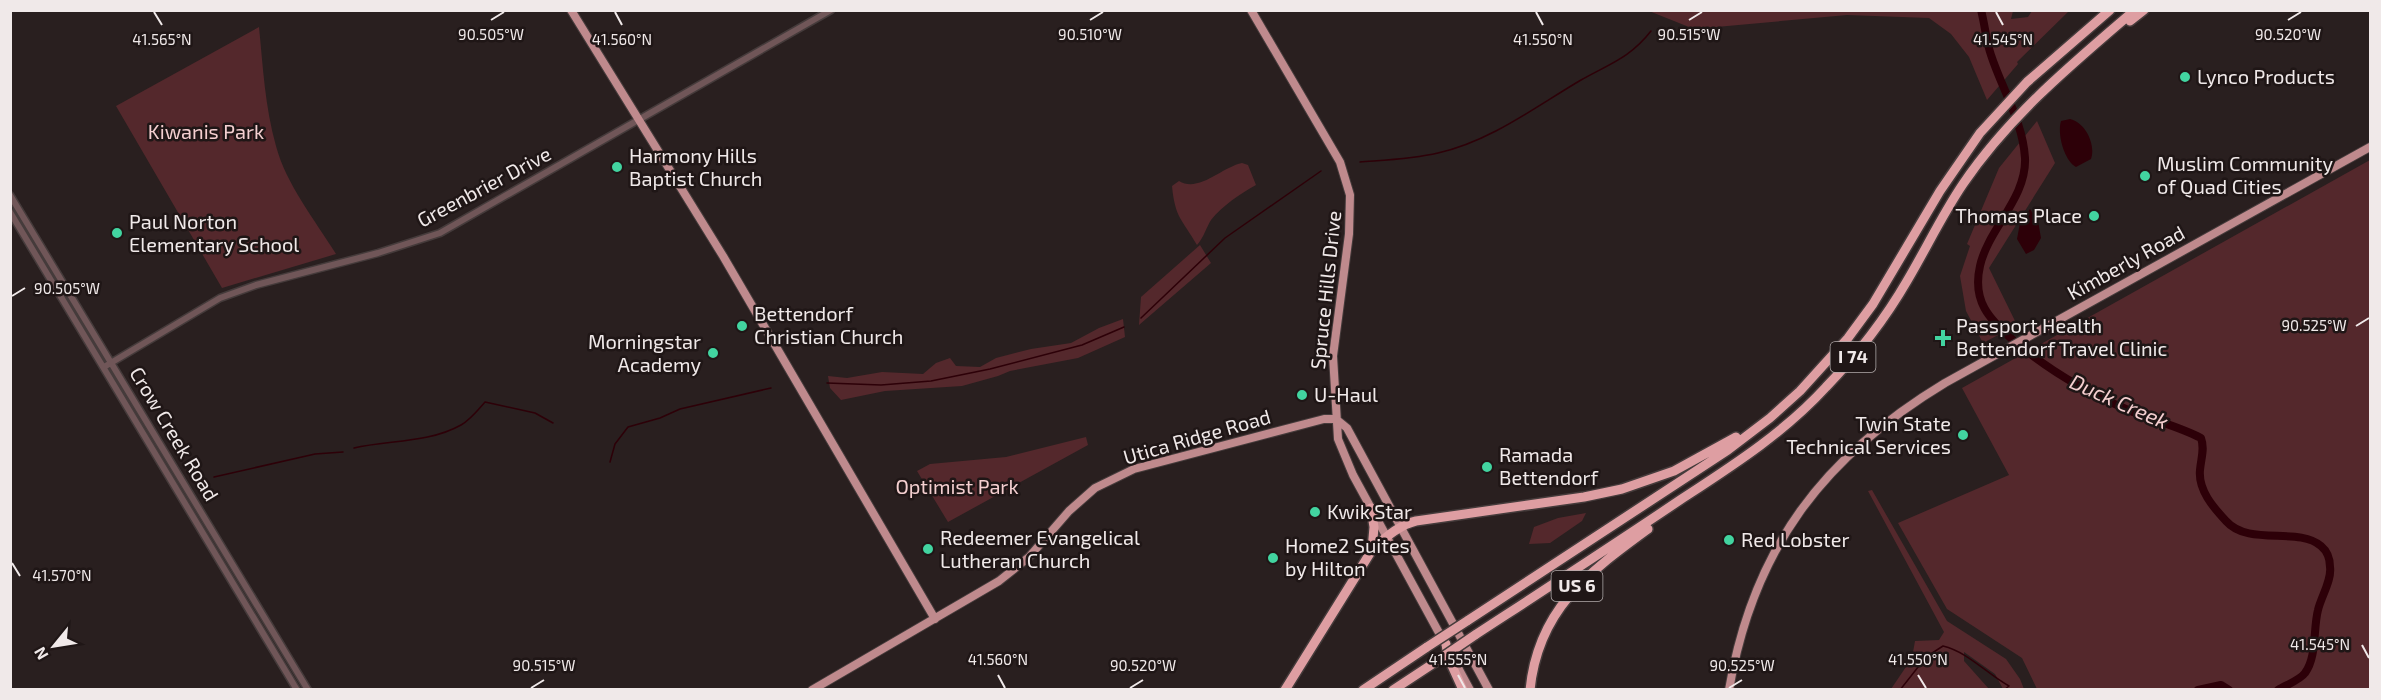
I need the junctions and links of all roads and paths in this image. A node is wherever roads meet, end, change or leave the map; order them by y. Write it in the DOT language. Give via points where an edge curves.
graph roads {
  1 [pos="571,10"];
  2 [pos="831,10"];
  3 [pos="1251,10"];
  4 [pos="2110,10"];
  5 [pos="2135,10"];
  6 [pos="2144,10"];
  7 [pos="2107,34"];
  8 [pos="639,120"];
  9 [pos="2370,147"];
  10 [pos="10,195"];
  11 [pos="10,212"];
  12 [pos="111,363"];
  13 [pos="104,367"];
  14 [pos="1336,419"];
  15 [pos="1760,426"];
  16 [pos="1371,508"];
  17 [pos="1663,512"];
  18 [pos="1401,528"];
  19 [pos="1387,536"];
  20 [pos="1372,550"];
  21 [pos="935,619"];
  22 [pos="1449,647"];
  23 [pos="1435,664"];
  24 [pos="297,690"];
  25 [pos="308,690"];
  26 [pos="812,690"];
  27 [pos="1285,690"];
  28 [pos="1363,690"];
  29 [pos="1393,690"];
  30 [pos="1404,690"];
  31 [pos="1463,690"];
  32 [pos="1470,690"];
  33 [pos="1489,690"];
  34 [pos="1530,690"];
  35 [pos="1729,690"];
  1 -- 8 [label="main road"];
  2 -- 8 [label="street, Greenbrier Drive"];
  3 -- 14 [label="main road, Spruce Hills Drive" via="1347,179 1352,211 1333,356"];
  4 -- 15 [label="highway, I 74" via="2027,82 1980,133 1944,183 1861,322 1813,377"];
  5 -- 7 [label="highway, I 74"];
  6 -- 7 [label="highway"];
  7 -- 17 [label="highway, I 74" via="2033,99 1988,151 1962,185 1893,303 1840,373 1773,436"];
  8 -- 12 [label="street, Greenbrier Drive" via="440,233 220,298"];
  8 -- 21 [label="main road" via="791,370"];
  9 -- 35 [label="main road, Kimberly Road" via="1915,400 1872,433 1804,505 1763,572 1747,615"];
  10 -- 12 [label="street, Crow Creek Road"];
  11 -- 13 [label="street, Crow Creek Road"];
  12 -- 13 [label="street, Greenbrier Drive"];
  12 -- 25 [label="street, Crow Creek Road"];
  13 -- 24 [label="street, Crow Creek Road"];
  14 -- 16 [label="main road, Spruce Hills Drive" via="1341,447"];
  14 -- 18 [label="main road" via="1347,428"];
  14 -- 21 [label="main road, Utica Ridge Road" via="1246,438 1134,469 1095,488 1069,510 1012,572"];
  15 -- 18 [label="highway" via="1690,464 1635,485 1584,497 1416,521"];
  15 -- 28 [label="highway, I 74, bridge"];
  16 -- 19 [label="main road, Spruce Hills Drive"];
  16 -- 20 [label="highway"];
  17 -- 22 [label="highway, I 74, bridge" via="1475,635"];
  17 -- 34 [label="highway, US 6" via="1657,522 1595,568 1566,598 1540,645"];
  18 -- 19 [label="highway"];
  18 -- 33 [label="main road"];
  19 -- 20 [label="highway"];
  19 -- 22 [label="main road, Spruce Hills Drive"];
  20 -- 27 [label="highway"];
  21 -- 26 [label="main road, Utica Ridge Road"];
  22 -- 23 [label="highway, I 74, bridge"];
  22 -- 31 [label="highway" via="1448,657"];
  22 -- 32 [label="main road, Spruce Hills Drive"];
  23 -- 29 [label="highway, I 74"];
  23 -- 30 [label="highway"];
}
